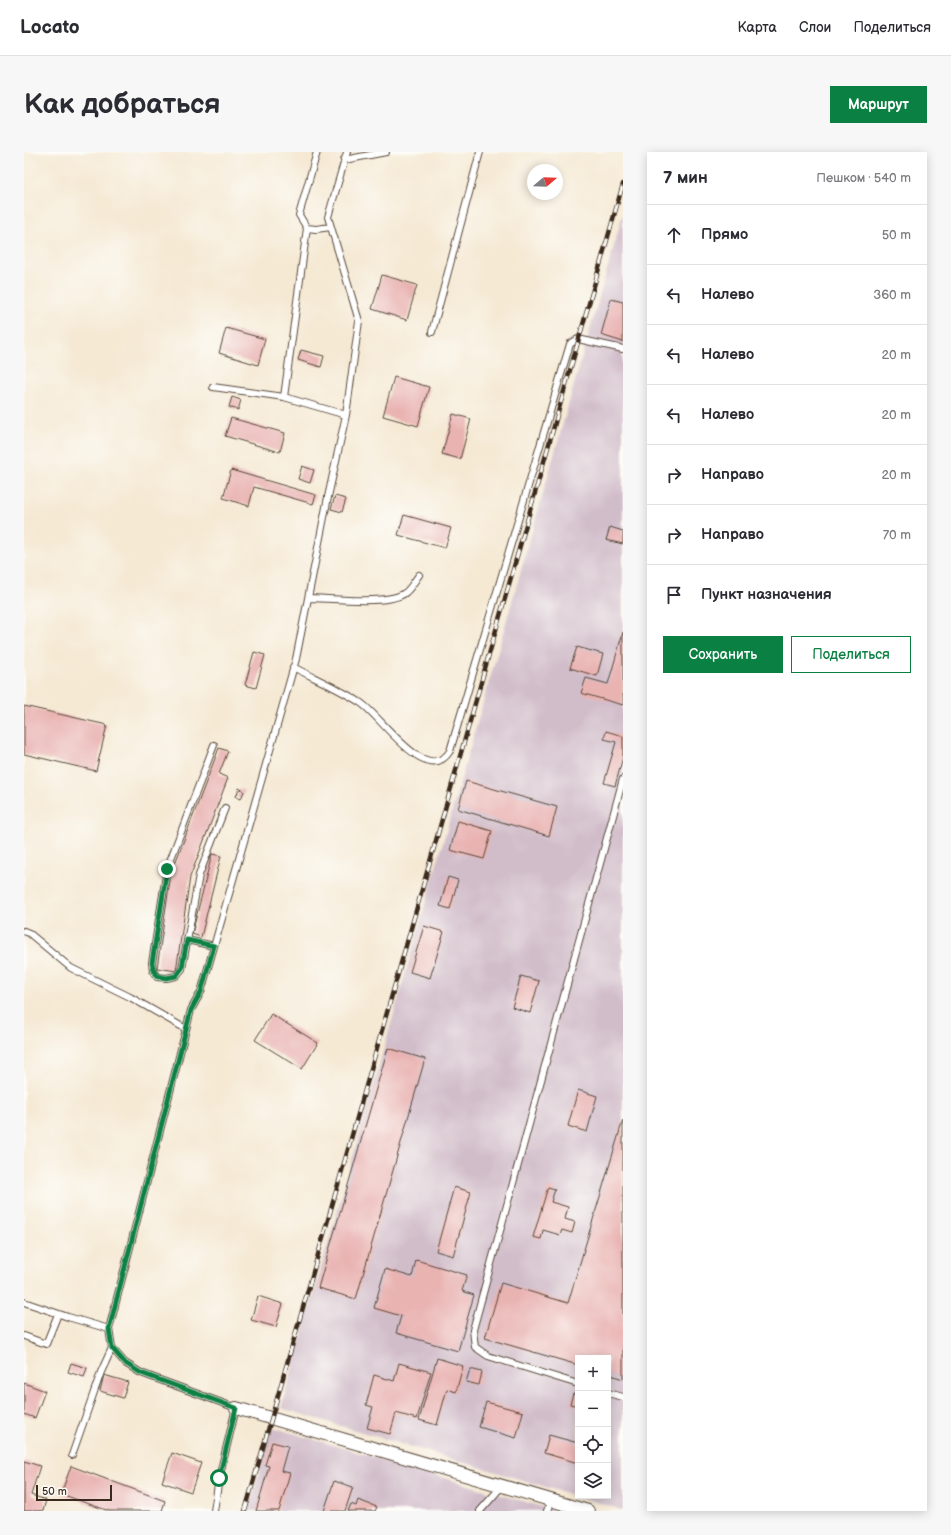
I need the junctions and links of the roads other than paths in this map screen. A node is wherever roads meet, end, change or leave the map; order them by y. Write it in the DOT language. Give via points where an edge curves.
graph roads {
  1 [pos="317,152"];
  2 [pos="346,152"];
  3 [pos="386,152"];
  4 [pos="480,152"];
  5 [pos="344,160"];
  6 [pos="331,227"];
  7 [pos="307,228"];
  8 [pos="432,332"];
  9 [pos="623,350"];
  10 [pos="213,387"];
  11 [pos="284,397"];
  12 [pos="346,415"];
  13 [pos="419,575"];
  14 [pos="308,598"];
  15 [pos="293,667"];
  16 [pos="214,745"];
  17 [pos="623,779"];
  18 [pos="225,808"];
  19 [pos="24,931"];
  20 [pos="187,940"];
  21 [pos="214,946"];
  22 [pos="186,1029"];
  23 [pos="24,1302"];
  24 [pos="58,1314"];
  25 [pos="109,1329"];
  26 [pos="24,1336"];
  27 [pos="112,1348"];
  28 [pos="575,1383"];
  29 [pos="611,1394"];
  30 [pos="623,1398"];
  31 [pos="236,1408"];
  32 [pos="72,1455"];
  33 [pos="502,1486"];
  34 [pos="549,1506"];
  35 [pos="214,1511"];
  36 [pos="480,1511"];
  37 [pos="588,1511"];
  1 -- 7 [label="lane" via="299,215"];
  2 -- 5 [label="lane"];
  3 -- 5 [label="lane"];
  4 -- 8 [label="lane"];
  5 -- 6 [label="lane" via="328,217"];
  6 -- 7 [label="lane"];
  6 -- 12 [label="lane" via="359,321"];
  7 -- 11 [label="lane"];
  9 -- 15 [label="lane" via="578,339 570,344 446,758 438,762 429,762 412,753 362,704"];
  10 -- 11 [label="lane"];
  11 -- 12 [label="lane"];
  12 -- 14 [label="lane"];
  13 -- 14 [label="lane" via="406,593 395,597 373,600"];
  14 -- 15 [label="lane"];
  15 -- 21 [label="lane"];
  16 -- 20 [label="lane" via="167,869 152,963 157,976 176,976 182,968"];
  17 -- 28 [label="lane" via="473,1330 475,1347 488,1356"];
  18 -- 20 [label="lane" via="199,875"];
  19 -- 22 [label="lane" via="71,968 130,997"];
  20 -- 21 [label="lane"];
  21 -- 22 [label="lane" via="201,992 191,1010"];
  22 -- 25 [label="lane"];
  23 -- 24 [label="lane"];
  24 -- 25 [label="lane"];
  24 -- 26 [label="lane" via="46,1344"];
  25 -- 27 [label="lane"];
  27 -- 31 [label="lane" via="125,1363 141,1373"];
  27 -- 32 [label="lane"];
  29 -- 30 [label="lane"];
  31 -- 33 [label="street"];
  31 -- 35 [label="lane" via="219,1478"];
  33 -- 34 [label="street"];
  33 -- 36 [label="lane"];
  34 -- 37 [label="street"];
}
